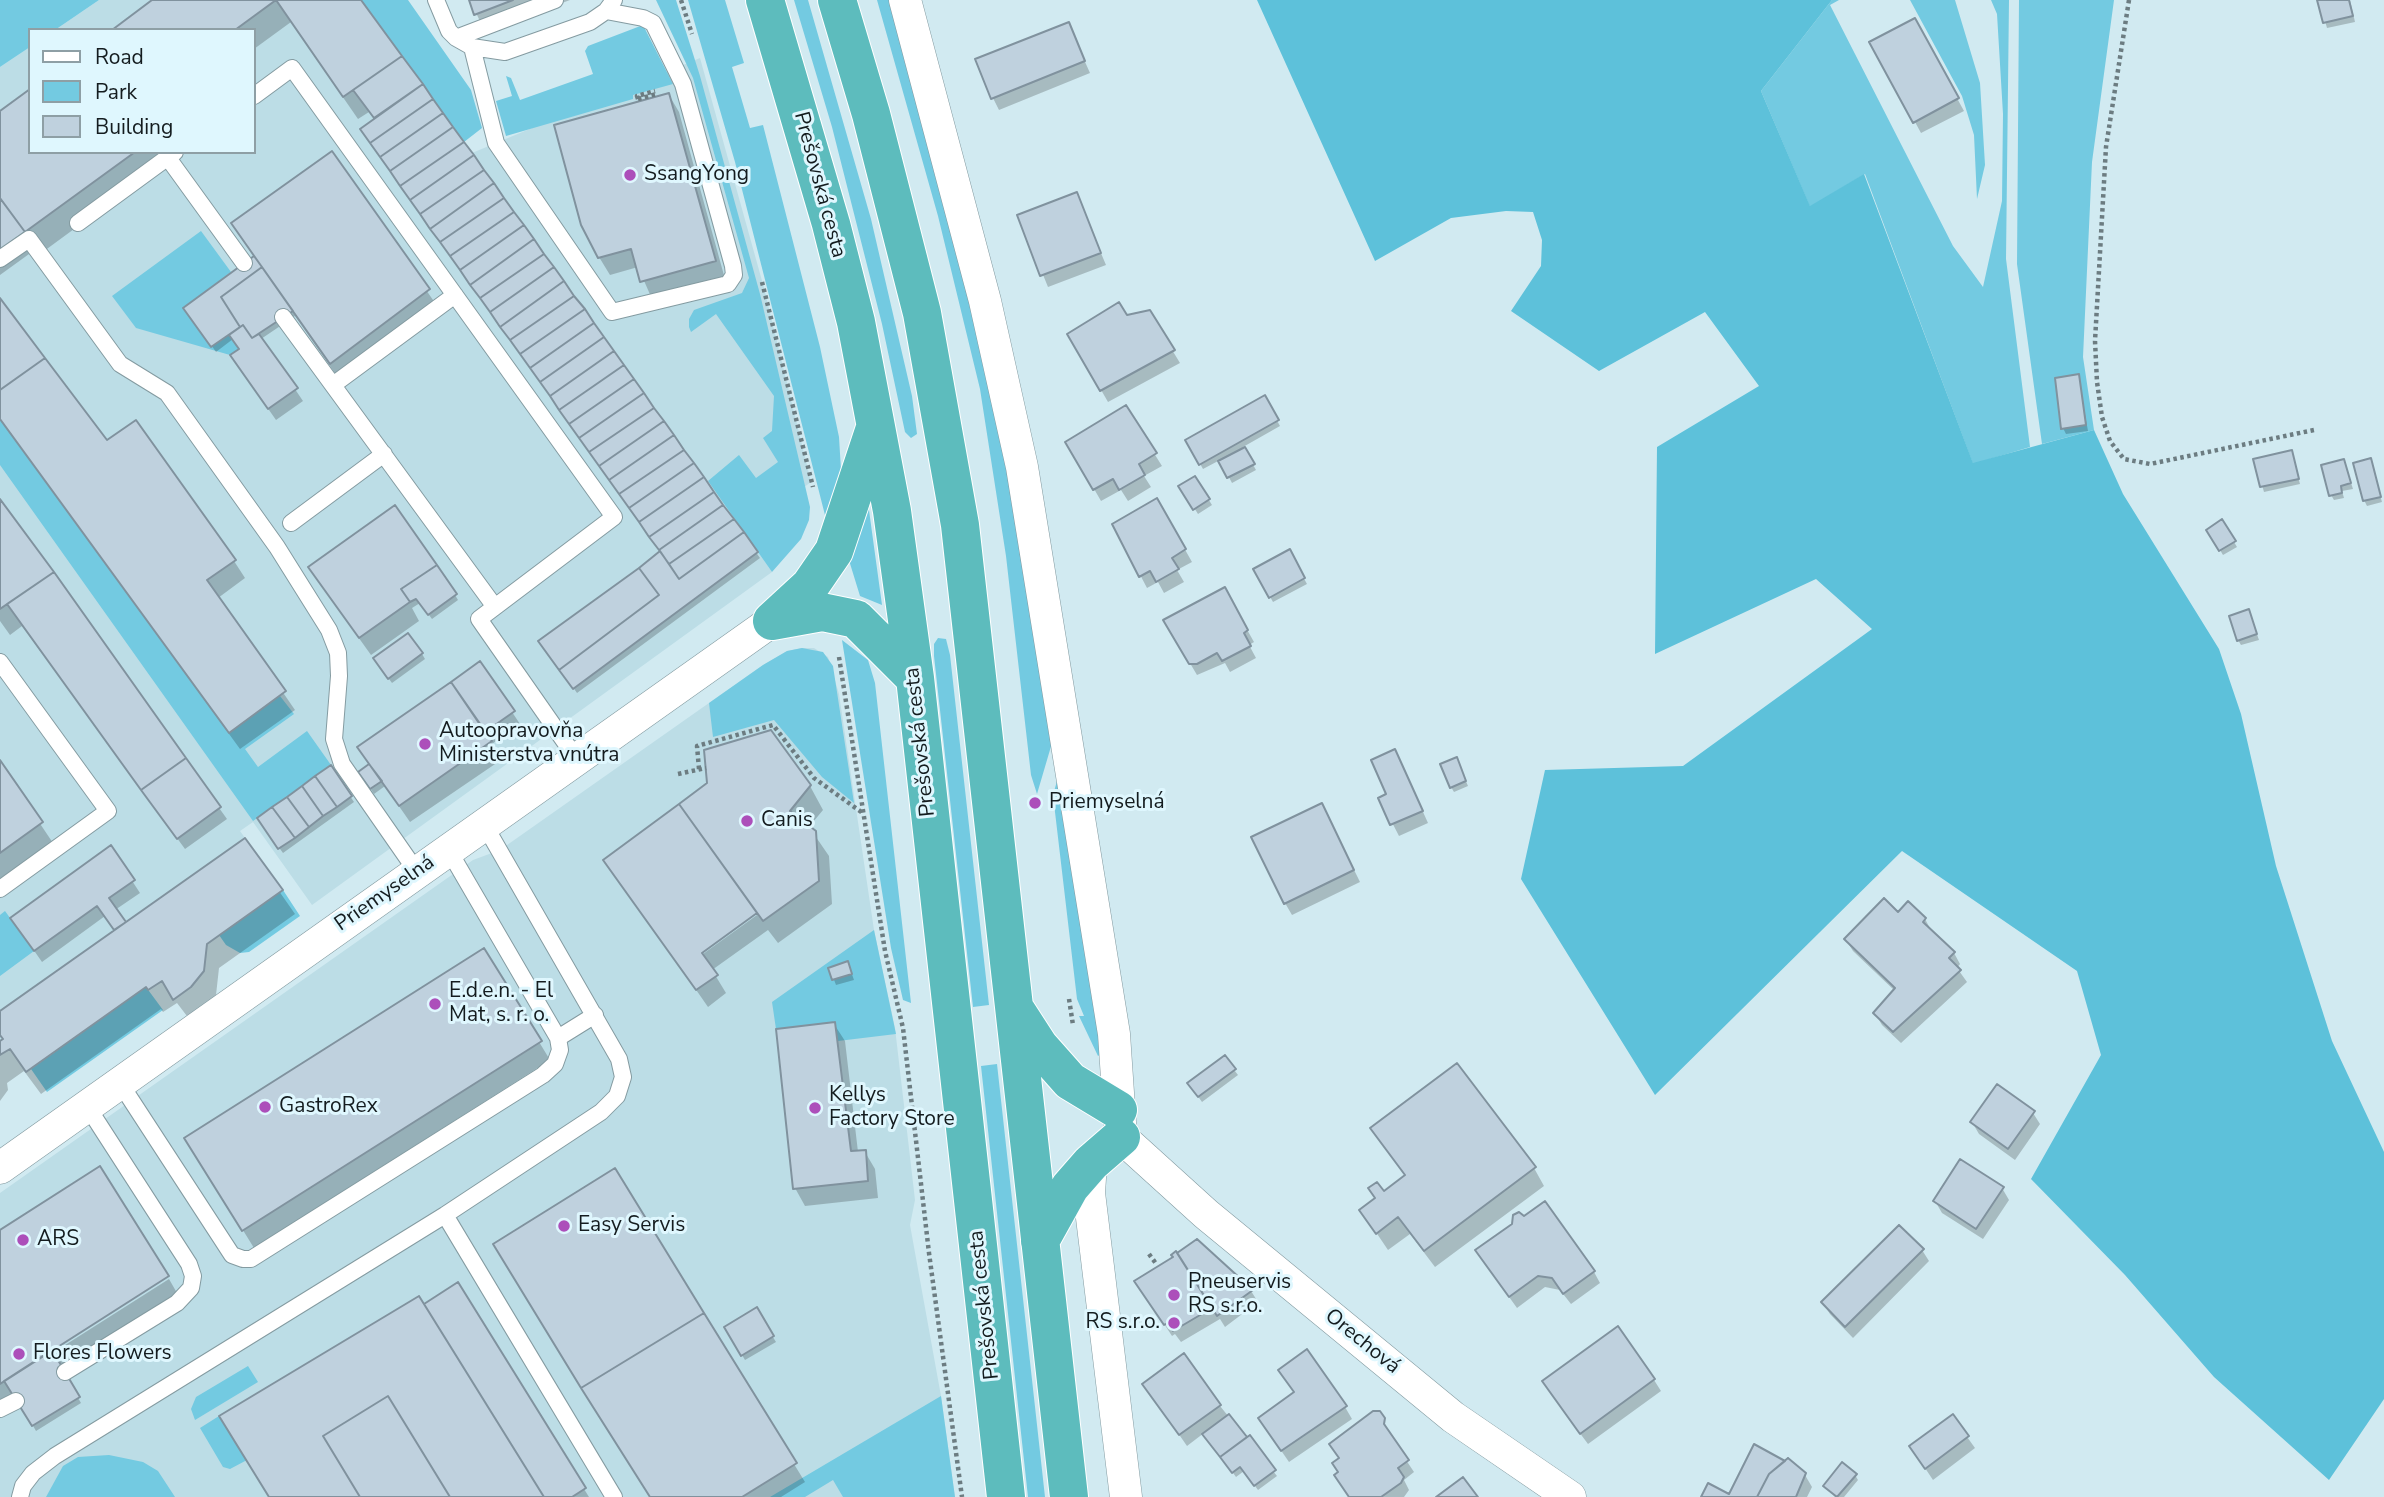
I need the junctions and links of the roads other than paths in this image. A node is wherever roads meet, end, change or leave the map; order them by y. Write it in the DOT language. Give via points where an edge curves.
graph roads {
  1 [pos="436,0"];
  2 [pos="555,0"];
  3 [pos="765,0"];
  4 [pos="837,0"];
  5 [pos="905,0"];
  6 [pos="610,5"];
  7 [pos="456,38"];
  8 [pos="472,47"];
  9 [pos="256,95"];
  10 [pos="172,155"];
  11 [pos="78,223"];
  12 [pos="0,259"];
  13 [pos="244,263"];
  14 [pos="455,295"];
  15 [pos="283,317"];
  16 [pos="333,385"];
  17 [pos="877,423"];
  18 [pos="384,454"];
  19 [pos="291,523"];
  20 [pos="495,607"];
  21 [pos="772,621"];
  22 [pos="0,662"];
  23 [pos="915,678"];
  24 [pos="576,758"];
  25 [pos="484,824"];
  26 [pos="448,849"];
  27 [pos="417,872"];
  28 [pos="0,889"];
  29 [pos="1014,1007"];
  30 [pos="595,1016"];
  31 [pos="558,1038"];
  32 [pos="120,1083"];
  33 [pos="87,1106"];
  34 [pos="1120,1123"];
  35 [pos="1090,1163"];
  36 [pos="1,1164"];
  37 [pos="445,1215"];
  38 [pos="1040,1241"];
  39 [pos="65,1372"];
  40 [pos="16,1401"];
  41 [pos="0,1409"];
  42 [pos="20,1497"];
  43 [pos="614,1497"];
  44 [pos="1006,1497"];
  45 [pos="1069,1497"];
  46 [pos="1126,1497"];
  47 [pos="1570,1497"];
  1 -- 7 [label="lane"];
  2 -- 7 [label="lane"];
  3 -- 17 [label="highway, Prešovská cesta" via="831,224"];
  4 -- 29 [label="highway" via="897,213 944,427 960,525"];
  5 -- 34 [label="street" via="972,247 1022,467 1114,1034"];
  6 -- 8 [label="lane" via="590,22 505,52"];
  6 -- 8 [label="lane" via="653,23 683,84 733,266 728,285 612,312 496,143"];
  7 -- 8 [label="lane"];
  9 -- 14 [label="lane" via="292,68"];
  10 -- 11 [label="lane"];
  10 -- 13 [label="lane"];
  12 -- 27 [label="lane" via="29,239 120,364 167,393 277,547 329,630 338,653 334,739 342,764"];
  14 -- 16 [label="lane"];
  14 -- 20 [label="lane" via="614,517"];
  15 -- 16 [label="lane"];
  16 -- 18 [label="lane"];
  17 -- 21 [label="highway" via="834,551 810,586"];
  17 -- 23 [label="highway, Prešovská cesta"];
  18 -- 19 [label="lane"];
  18 -- 20 [label="lane"];
  20 -- 24 [label="lane" via="479,619"];
  21 -- 23 [label="highway" via="822,612 846,615 871,632"];
  21 -- 24 [label="street, Priemyselná"];
  22 -- 28 [label="lane" via="107,811"];
  23 -- 44 [label="highway, Prešovská cesta"];
  24 -- 25 [label="street, Priemyselná"];
  25 -- 26 [label="street, Priemyselná"];
  25 -- 30 [label="lane"];
  26 -- 27 [label="street, Priemyselná"];
  26 -- 31 [label="lane"];
  27 -- 32 [label="street, Priemyselná"];
  29 -- 34 [label="highway" via="1039,1046 1070,1081"];
  29 -- 38 [label="highway"];
  30 -- 31 [label="lane"];
  30 -- 37 [label="lane" via="621,1067 617,1096 601,1112"];
  31 -- 32 [label="lane" via="555,1064 543,1075 251,1259 232,1255"];
  32 -- 33 [label="street, Priemyselná"];
  33 -- 36 [label="street, Priemyselná"];
  33 -- 39 [label="lane" via="193,1276 191,1288 177,1303"];
  34 -- 35 [label="highway"];
  34 -- 47 [label="street, Orechová" via="1206,1214 1453,1417"];
  35 -- 38 [label="highway" via="1053,1214"];
  35 -- 46 [label="street" via="1089,1193"];
  37 -- 42 [label="lane" via="55,1456 33,1473"];
  37 -- 43 [label="lane"];
  38 -- 45 [label="highway"];
  40 -- 41 [label="lane"];
}
